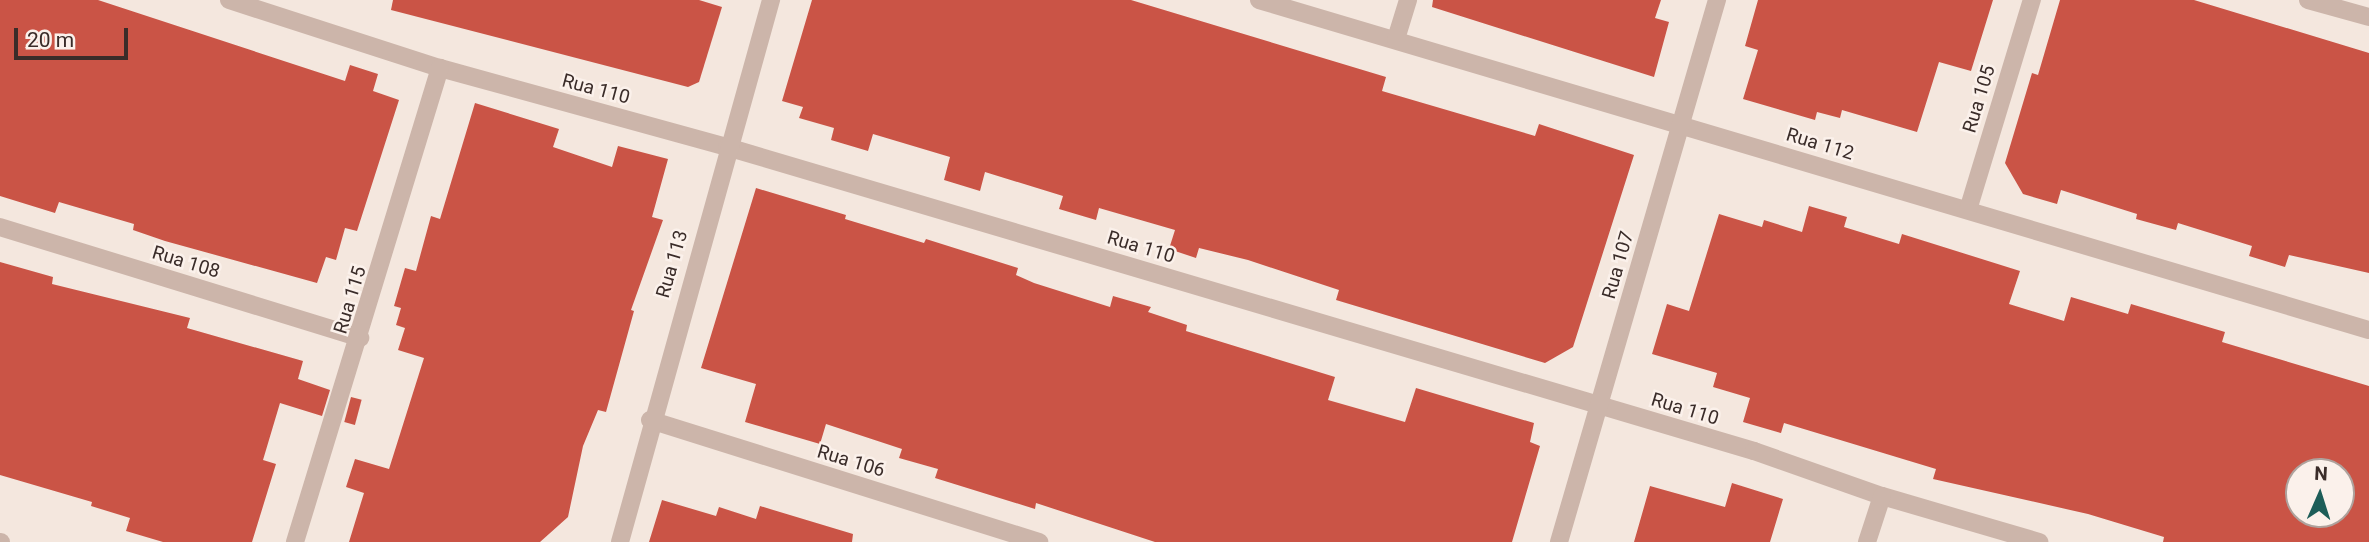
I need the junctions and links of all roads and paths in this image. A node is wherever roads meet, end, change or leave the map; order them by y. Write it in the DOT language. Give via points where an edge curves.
graph roads {
  1 [pos="229,0"];
  2 [pos="771,0"];
  3 [pos="1259,0"];
  4 [pos="1408,0"];
  5 [pos="1717,0"];
  6 [pos="2032,0"];
  7 [pos="2308,0"];
  8 [pos="2369,17"];
  9 [pos="1396,39"];
  10 [pos="440,68"];
  11 [pos="1680,125"];
  12 [pos="727,147"];
  13 [pos="1968,210"];
  14 [pos="0,227"];
  15 [pos="2369,331"];
  16 [pos="360,338"];
  17 [pos="1599,405"];
  18 [pos="650,420"];
  19 [pos="1882,496"];
  20 [pos="295,542"];
  21 [pos="620,542"];
  22 [pos="1039,542"];
  23 [pos="1559,542"];
  24 [pos="1867,542"];
  25 [pos="2039,542"];
  1 -- 10 [label="street, Rua 110"];
  2 -- 12 [label="street, Rua 113"];
  3 -- 9 [label="street, Rua 112"];
  4 -- 9 [label="street"];
  5 -- 11 [label="street, Rua 107"];
  6 -- 13 [label="street, Rua 105"];
  7 -- 8 [label="street"];
  9 -- 11 [label="street, Rua 112"];
  10 -- 12 [label="street, Rua 110"];
  10 -- 16 [label="street, Rua 115"];
  11 -- 13 [label="street, Rua 112"];
  11 -- 17 [label="street, Rua 107"];
  12 -- 17 [label="street, Rua 110"];
  12 -- 18 [label="street, Rua 113"];
  13 -- 15 [label="street, Rua 112"];
  14 -- 16 [label="street, Rua 108"];
  16 -- 20 [label="street, Rua 115"];
  17 -- 19 [label="street, Rua 110" via="1754,451"];
  17 -- 23 [label="street, Rua 107"];
  18 -- 21 [label="street, Rua 113"];
  18 -- 22 [label="street, Rua 106"];
  19 -- 24 [label="street"];
  19 -- 25 [label="street, Rua 110"];
}
